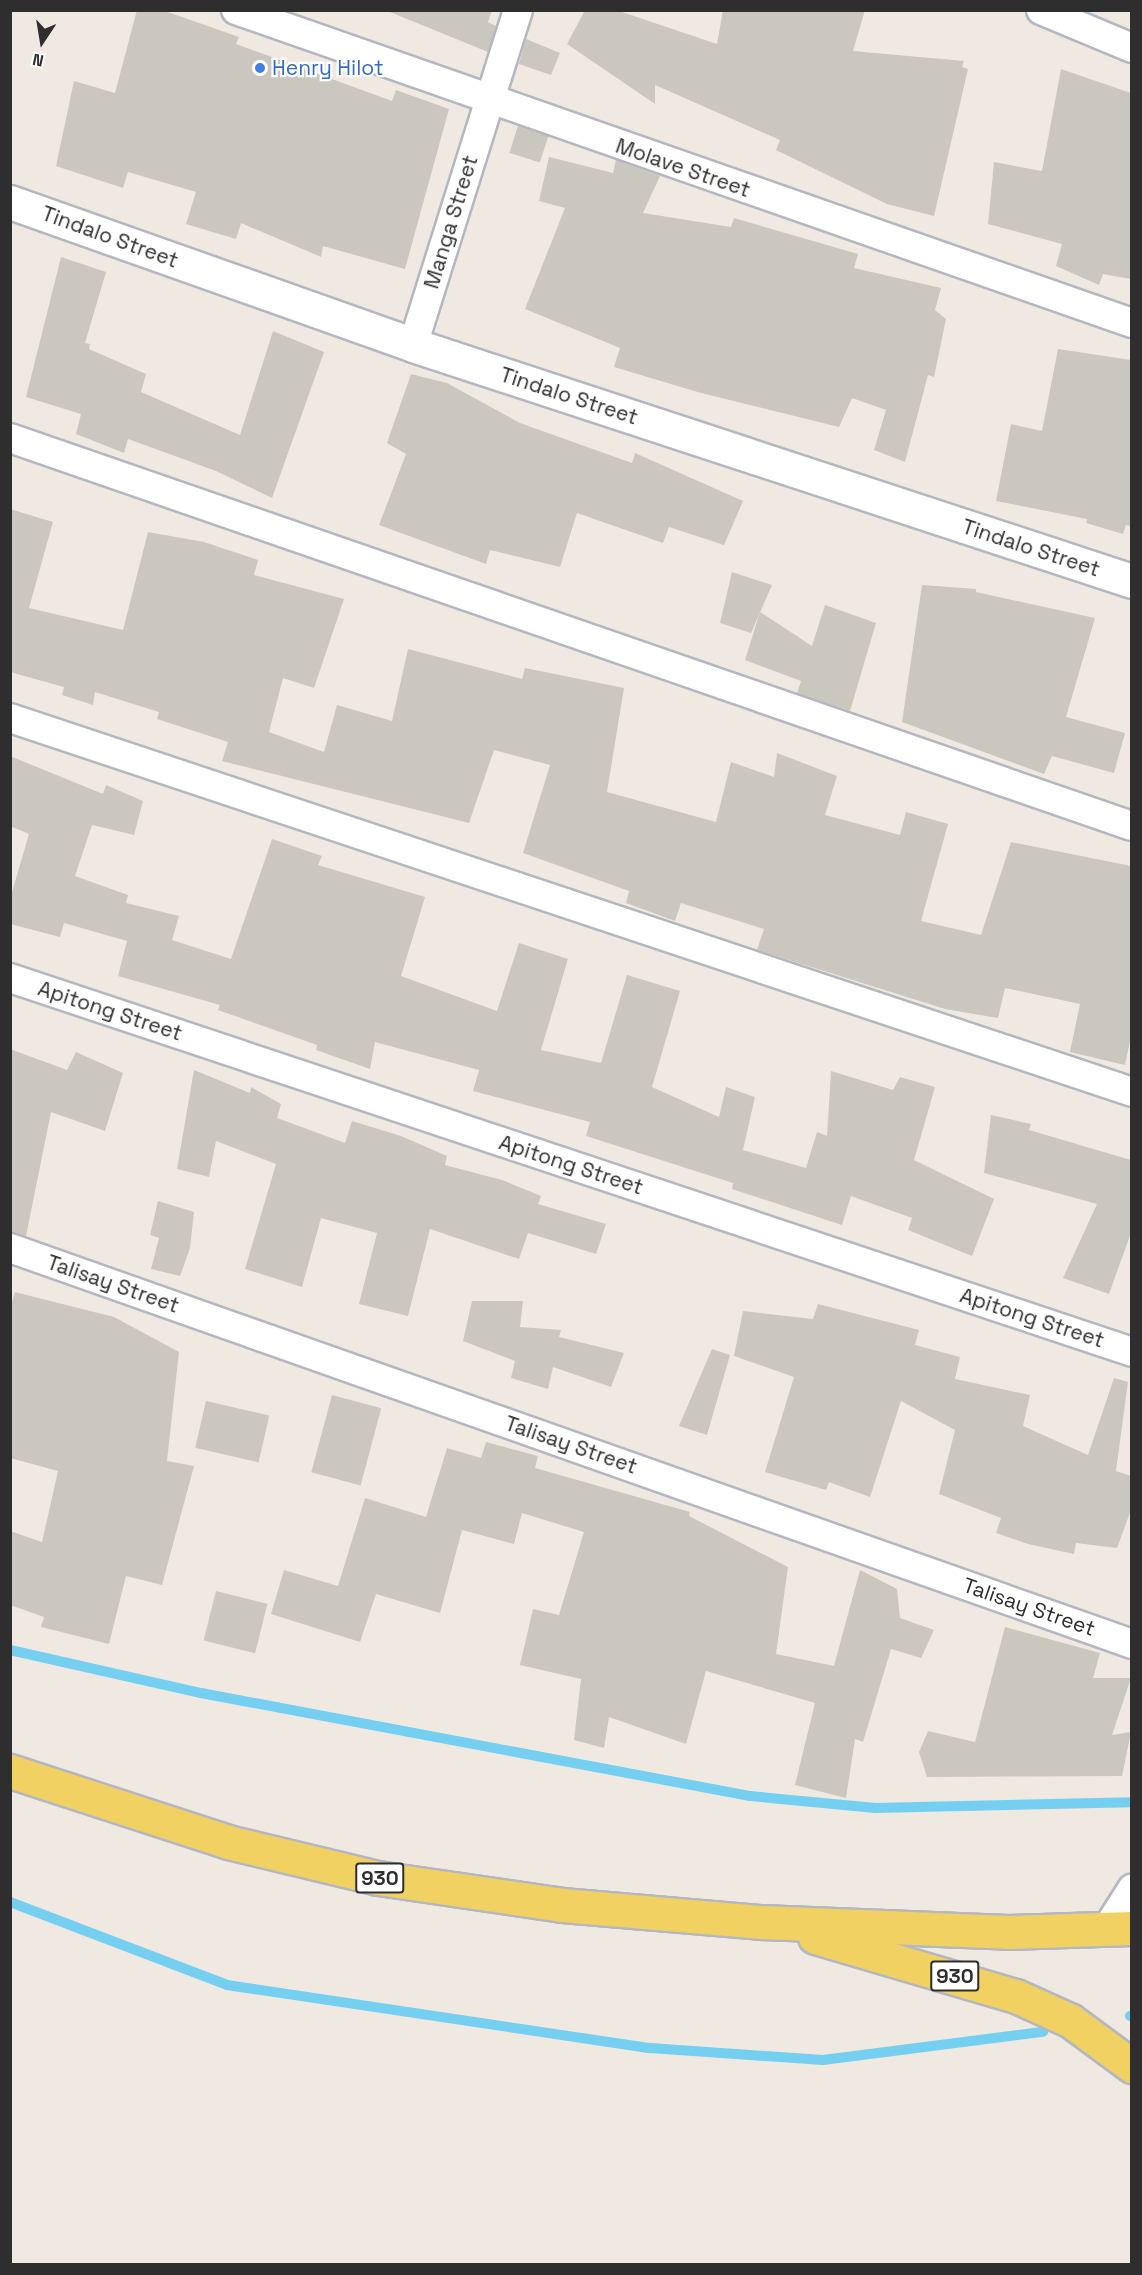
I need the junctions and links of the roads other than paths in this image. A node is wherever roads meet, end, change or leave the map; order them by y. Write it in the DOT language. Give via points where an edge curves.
graph roads {
  1 [pos="236,10"];
  2 [pos="518,10"];
  3 [pos="1041,10"];
  4 [pos="1096,21"];
  5 [pos="1131,48"];
  6 [pos="489,100"];
  7 [pos="10,202"];
  8 [pos="1131,323"];
  9 [pos="412,345"];
  10 [pos="10,438"];
  11 [pos="1131,581"];
  12 [pos="10,718"];
  13 [pos="1131,826"];
  14 [pos="10,978"];
  15 [pos="1131,1092"];
  16 [pos="10,1248"];
  17 [pos="1131,1352"];
  18 [pos="1131,1644"];
  19 [pos="10,1771"];
  20 [pos="1131,1889"];
  21 [pos="762,1922"];
  22 [pos="1119,1929"];
  23 [pos="1131,2066"];
  1 -- 6 [label="street, Molave Street"];
  2 -- 6 [label="street, Manga Street"];
  3 -- 4 [label="street"];
  4 -- 5 [label="street"];
  6 -- 8 [label="street, Molave Street"];
  6 -- 9 [label="street, Manga Street"];
  7 -- 9 [label="street, Tindalo Street"];
  9 -- 11 [label="street, Tindalo Street"];
  10 -- 13 [label="street"];
  12 -- 15 [label="street"];
  14 -- 17 [label="street, Apitong Street"];
  16 -- 18 [label="street, Talisay Street"];
  19 -- 21 [label="main road, 930" via="228,1842 378,1878 562,1905"];
  20 -- 22 [label="street"];
  21 -- 22 [label="main road, 930" via="1008,1932"];
  21 -- 23 [label="main road, 930" via="1016,1996 1071,2021"];
}
